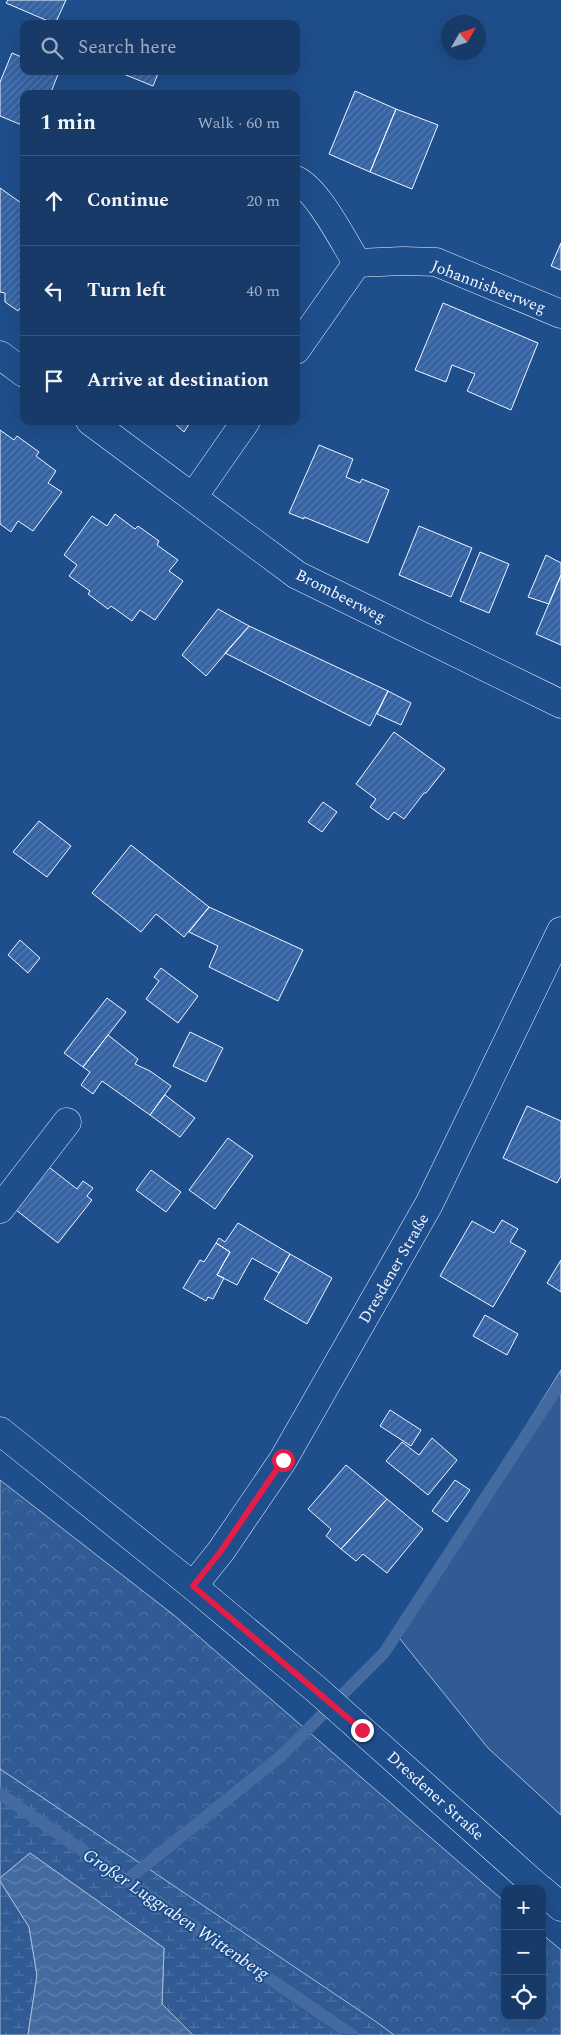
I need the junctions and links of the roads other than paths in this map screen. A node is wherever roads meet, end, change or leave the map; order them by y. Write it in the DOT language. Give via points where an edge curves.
graph roads {
  1 [pos="300,182"];
  2 [pos="357,263"];
  3 [pos="561,314"];
  4 [pos="300,344"];
  5 [pos="0,355"];
  6 [pos="20,370"];
  7 [pos="95,425"];
  8 [pos="243,425"];
  9 [pos="193,497"];
  10 [pos="561,704"];
  11 [pos="561,931"];
  12 [pos="67,1122"];
  13 [pos="0,1209"];
  14 [pos="0,1431"];
  15 [pos="193,1586"];
  16 [pos="535,1885"];
  17 [pos="546,1894"];
  18 [pos="561,1907"];
  1 -- 2 [label="street" via="322,206"];
  2 -- 3 [label="street, Johannisbeerweg" via="436,262"];
  2 -- 4 [label="street"];
  5 -- 6 [label="street"];
  7 -- 9 [label="street, Brombeerweg"];
  8 -- 9 [label="street"];
  9 -- 10 [label="street, Brombeerweg" via="297,575"];
  11 -- 15 [label="street, Dresdener Straße" via="429,1204 283,1460"];
  12 -- 13 [label="street"];
  14 -- 15 [label="street, Dresdener Straße"];
  15 -- 16 [label="street, Dresdener Straße" via="317,1690"];
  17 -- 18 [label="street, Dresdener Straße"];
}
